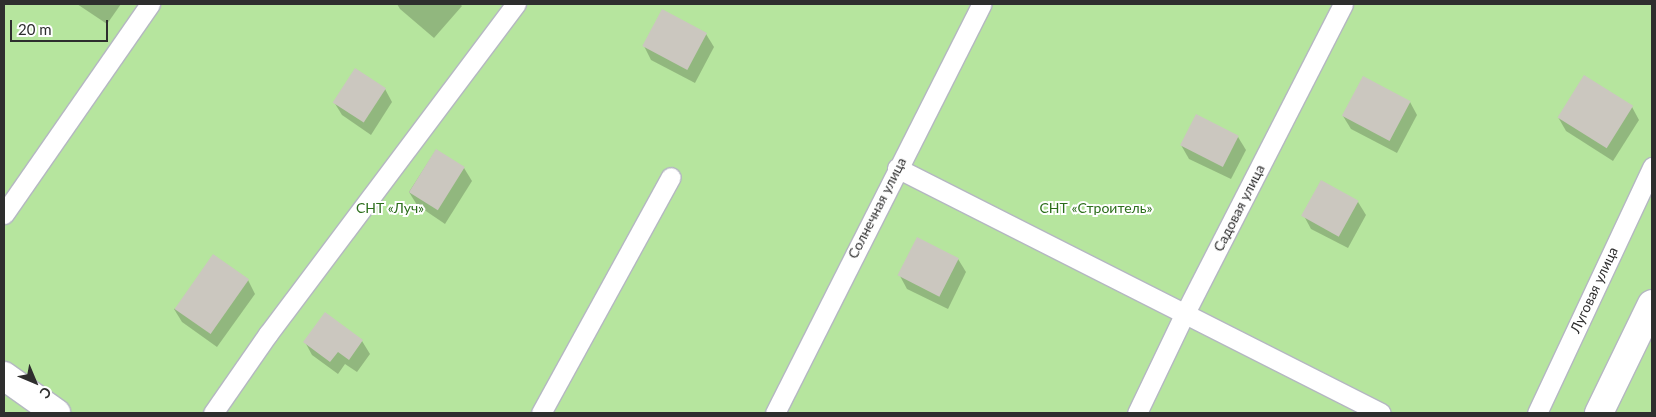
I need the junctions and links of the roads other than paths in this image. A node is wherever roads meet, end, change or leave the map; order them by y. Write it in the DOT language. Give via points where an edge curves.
graph roads {
  1 [pos="150,4"];
  2 [pos="516,4"];
  3 [pos="982,4"];
  4 [pos="1343,4"];
  5 [pos="1652,167"];
  6 [pos="897,168"];
  7 [pos="671,176"];
  8 [pos="4,214"];
  9 [pos="1652,304"];
  10 [pos="1185,313"];
  11 [pos="4,376"];
  12 [pos="56,413"];
  13 [pos="213,413"];
  14 [pos="540,413"];
  15 [pos="775,413"];
  16 [pos="1137,413"];
  17 [pos="1381,413"];
  18 [pos="1537,413"];
  19 [pos="1599,413"];
  1 -- 8 [label="lane"];
  2 -- 13 [label="lane" via="268,334"];
  3 -- 6 [label="lane, Солнечная улица"];
  4 -- 10 [label="lane, Садовая улица"];
  5 -- 18 [label="lane, Луговая улица"];
  6 -- 10 [label="lane"];
  6 -- 15 [label="lane, Солнечная улица"];
  7 -- 14 [label="lane"];
  9 -- 19 [label="street"];
  10 -- 16 [label="lane, Садовая улица"];
  10 -- 17 [label="lane"];
  11 -- 12 [label="street"];
}
